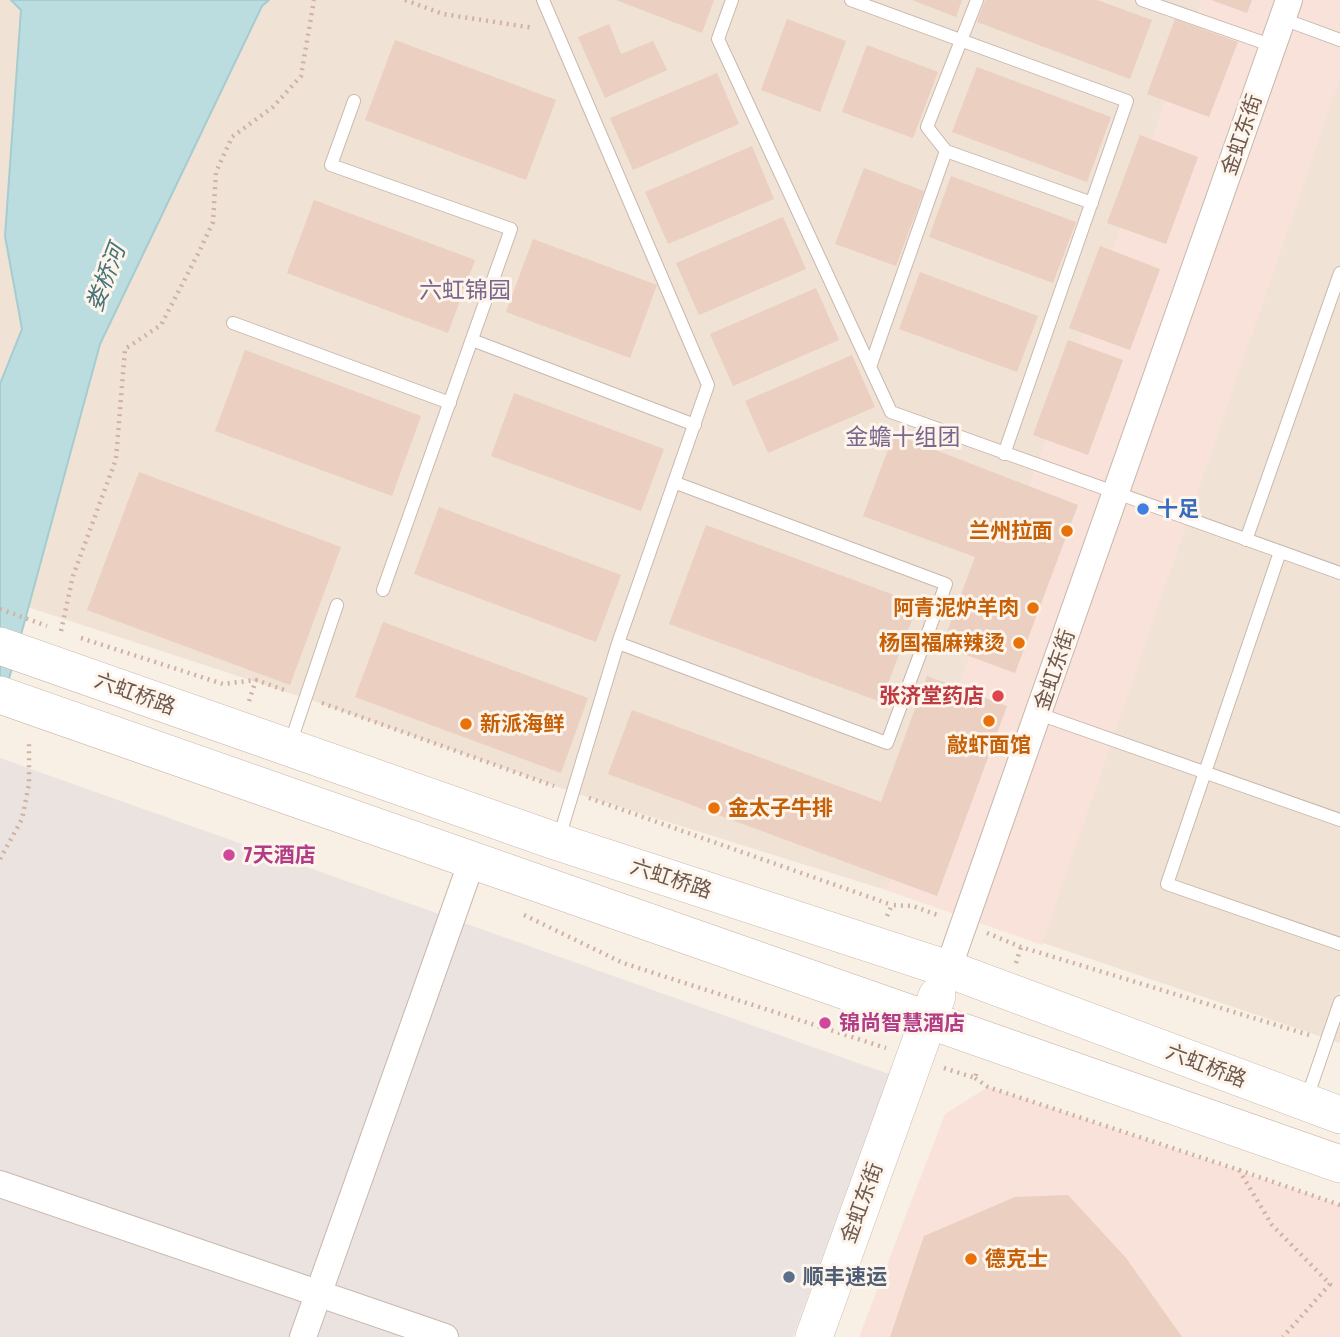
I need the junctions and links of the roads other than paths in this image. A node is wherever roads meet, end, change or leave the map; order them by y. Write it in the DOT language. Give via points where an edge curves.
graph roads {
  1 [pos="543,0"];
  2 [pos="732,0"];
  3 [pos="851,0"];
  4 [pos="977,0"];
  5 [pos="1142,0"];
  6 [pos="1286,10"];
  7 [pos="1340,40"];
  8 [pos="963,41"];
  9 [pos="1273,46"];
  10 [pos="354,101"];
  11 [pos="946,151"];
  12 [pos="1092,203"];
  13 [pos="1340,273"];
  14 [pos="233,323"];
  15 [pos="472,340"];
  16 [pos="870,367"];
  17 [pos="450,403"];
  18 [pos="695,425"];
  19 [pos="1004,454"];
  20 [pos="676,483"];
  21 [pos="1116,495"];
  22 [pos="1246,540"];
  23 [pos="1280,552"];
  24 [pos="1340,573"];
  25 [pos="383,590"];
  26 [pos="337,605"];
  27 [pos="618,643"];
  28 [pos="0,646"];
  29 [pos="0,695"];
  30 [pos="1039,713"];
  31 [pos="289,748"];
  32 [pos="1205,772"];
  33 [pos="1340,820"];
  34 [pos="558,842"];
  35 [pos="473,859"];
  36 [pos="1340,944"];
  37 [pos="948,969"];
  38 [pos="1340,1002"];
  39 [pos="929,1018"];
  40 [pos="1306,1103"];
  41 [pos="1340,1115"];
  42 [pos="1340,1164"];
  43 [pos="0,1184"];
  44 [pos="318,1293"];
  45 [pos="303,1337"];
  46 [pos="445,1337"];
  47 [pos="814,1337"];
  1 -- 18 [label="lane" via="708,385"];
  2 -- 16 [label="lane" via="718,39"];
  3 -- 8 [label="lane"];
  4 -- 8 [label="lane"];
  5 -- 9 [label="lane"];
  6 -- 7 [label="lane"];
  6 -- 9 [label="street, 金虹东街"];
  8 -- 11 [label="lane" via="927,127"];
  8 -- 12 [label="lane" via="1127,101"];
  9 -- 21 [label="street, 金虹东街"];
  10 -- 15 [label="lane" via="331,166 511,229"];
  11 -- 12 [label="lane"];
  11 -- 16 [label="lane"];
  12 -- 19 [label="lane"];
  13 -- 22 [label="lane"];
  14 -- 17 [label="lane"];
  15 -- 17 [label="lane"];
  15 -- 18 [label="lane"];
  16 -- 19 [label="lane" via="891,412"];
  17 -- 25 [label="lane"];
  18 -- 20 [label="lane"];
  19 -- 21 [label="lane"];
  20 -- 27 [label="lane"];
  20 -- 27 [label="lane" via="946,584 887,743"];
  21 -- 22 [label="lane"];
  21 -- 30 [label="street, 金虹东街"];
  22 -- 23 [label="lane"];
  23 -- 24 [label="lane"];
  23 -- 32 [label="lane"];
  26 -- 31 [label="lane"];
  27 -- 34 [label="lane"];
  28 -- 31 [label="main road, 六虹桥路"];
  29 -- 35 [label="main road"];
  30 -- 32 [label="lane"];
  30 -- 37 [label="street, 金虹东街"];
  31 -- 34 [label="main road, 六虹桥路"];
  32 -- 33 [label="lane"];
  32 -- 36 [label="lane" via="1167,884"];
  34 -- 37 [label="main road, 六虹桥路"];
  35 -- 39 [label="main road"];
  35 -- 44 [label="street"];
  37 -- 39 [label="main road, 金虹东街"];
  37 -- 40 [label="main road, 六虹桥路"];
  38 -- 40 [label="lane"];
  39 -- 42 [label="main road"];
  39 -- 47 [label="main road, 金虹东街"];
  40 -- 41 [label="main road, 六虹桥路"];
  43 -- 44 [label="street"];
  44 -- 45 [label="street"];
  44 -- 46 [label="street"];
}
